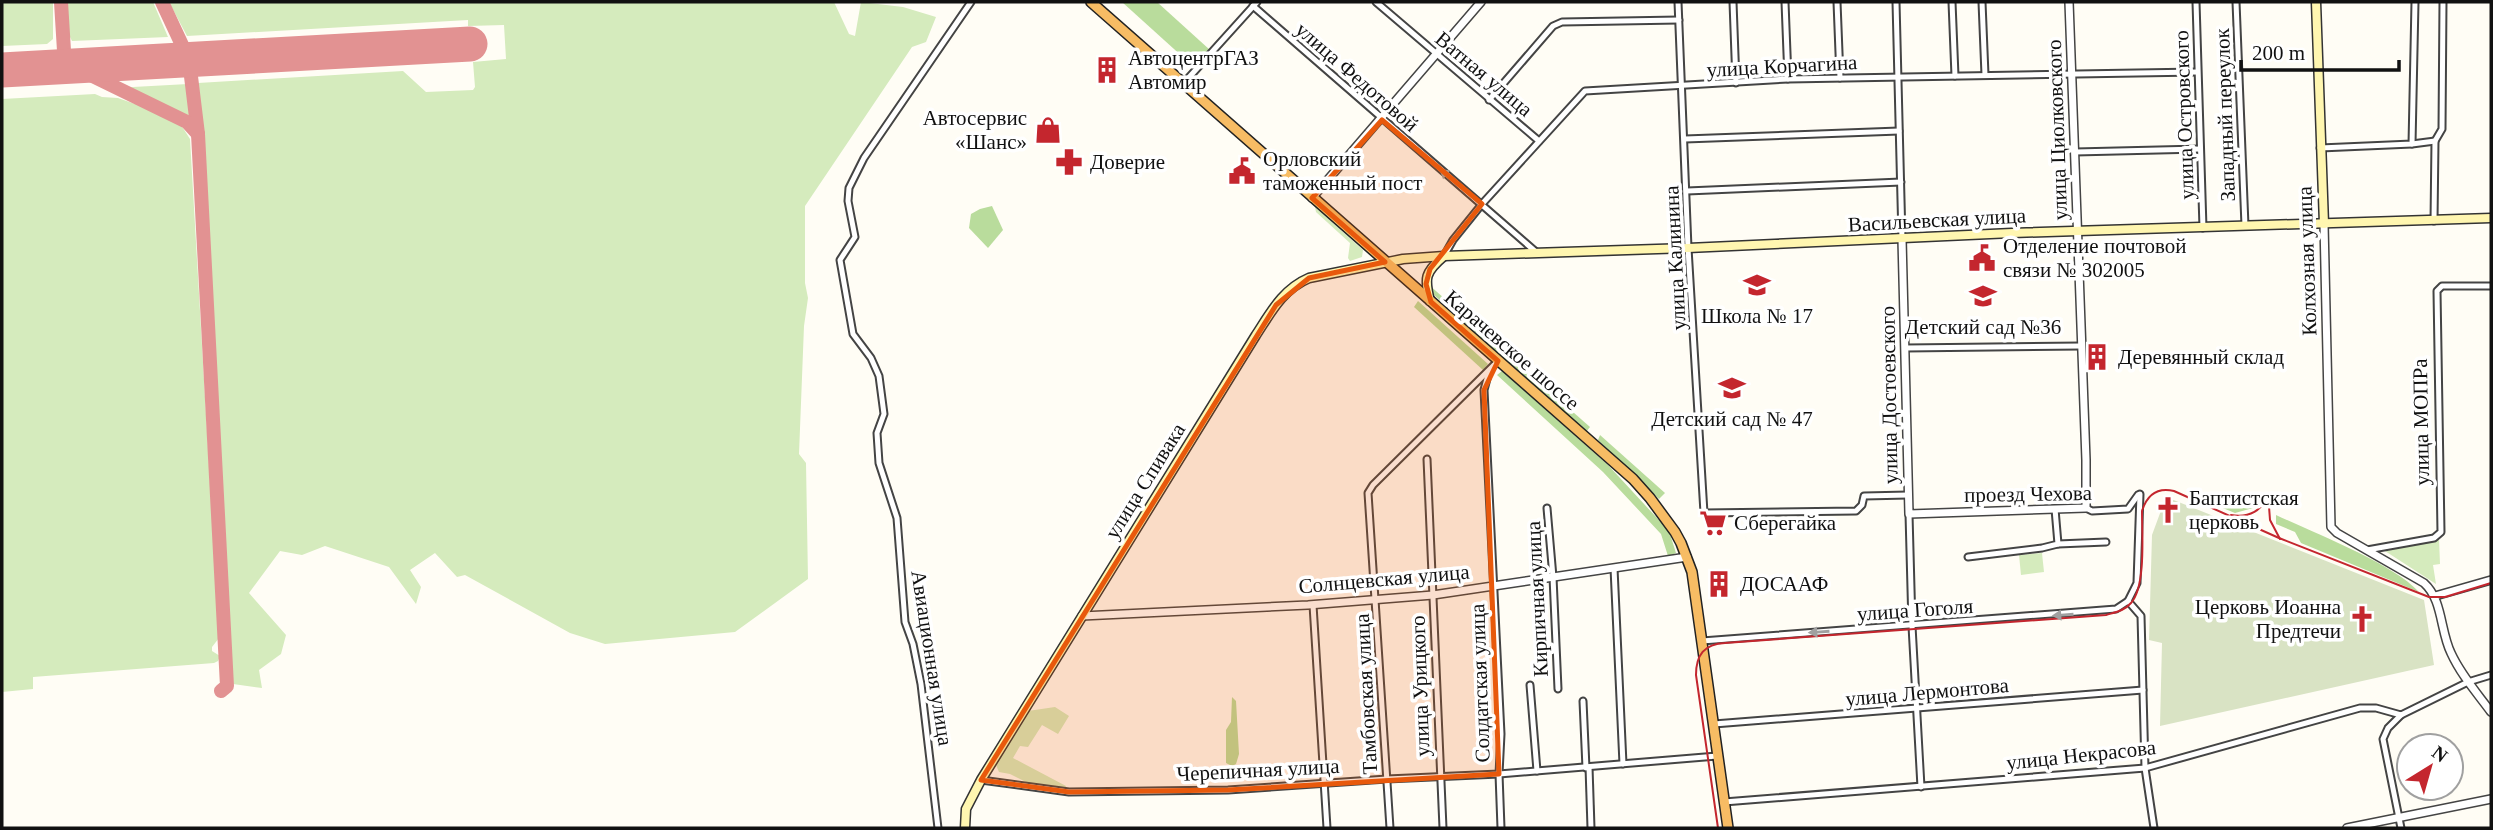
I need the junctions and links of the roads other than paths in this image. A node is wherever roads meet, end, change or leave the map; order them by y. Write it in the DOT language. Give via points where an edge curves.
graph roads {
  1 [pos="971,2"];
  2 [pos="1091,2"];
  3 [pos="1376,2"];
  4 [pos="1480,2"];
  5 [pos="1678,2"];
  6 [pos="1734,2"];
  7 [pos="1785,2"];
  8 [pos="1838,2"];
  9 [pos="1896,2"];
  10 [pos="1952,2"];
  11 [pos="1982,2"];
  12 [pos="2069,2"];
  13 [pos="2196,2"];
  14 [pos="2236,2"];
  15 [pos="2316,2"];
  16 [pos="2415,2"];
  17 [pos="2443,2"];
  18 [pos="1255,4"];
  19 [pos="1679,20"];
  20 [pos="1436,54"];
  21 [pos="2197,72"];
  22 [pos="2071,74"];
  23 [pos="1985,75"];
  24 [pos="1898,76"];
  25 [pos="1955,76"];
  26 [pos="1840,78"];
  27 [pos="1788,79"];
  28 [pos="1736,83"];
  29 [pos="1183,84"];
  30 [pos="1683,87"];
  31 [pos="1489,100"];
  32 [pos="1382,120"];
  33 [pos="1899,131"];
  34 [pos="1685,139"];
  35 [pos="1539,141"];
  36 [pos="2435,141"];
  37 [pos="2412,144"];
  38 [pos="2320,148"];
  39 [pos="2200,149"];
  40 [pos="2075,152"];
  41 [pos="1901,182"];
  42 [pos="1687,191"];
  43 [pos="1312,198"];
  44 [pos="1482,204"];
  45 [pos="2491,218"];
  46 [pos="2434,220"];
  47 [pos="2324,224"];
  48 [pos="2245,226"];
  49 [pos="2203,228"];
  50 [pos="2078,232"];
  51 [pos="1902,239"];
  52 [pos="1688,248"];
  53 [pos="1536,253"];
  54 [pos="1444,256"];
  55 [pos="1385,262"];
  56 [pos="2491,286"];
  57 [pos="1431,302"];
  58 [pos="2081,346"];
  59 [pos="1906,348"];
  60 [pos="1498,361"];
  61 [pos="1489,370"];
  62 [pos="1427,459"];
  63 [pos="1908,495"];
  64 [pos="1547,508"];
  65 [pos="2086,508"];
  66 [pos="2055,509"];
  67 [pos="1909,514"];
  68 [pos="2106,542"];
  69 [pos="2058,544"];
  70 [pos="2367,551"];
  71 [pos="1687,557"];
  72 [pos="1968,557"];
  73 [pos="1614,568"];
  74 [pos="1553,577"];
  75 [pos="2491,580"];
  76 [pos="1492,586"];
  77 [pos="1433,595"];
  78 [pos="2435,596"];
  79 [pos="1377,600"];
  80 [pos="2128,601"];
  81 [pos="1313,605"];
  82 [pos="1082,616"];
  83 [pos="1912,626"];
  84 [pos="1702,641"];
  85 [pos="2491,675"];
  86 [pos="2468,682"];
  87 [pos="1530,685"];
  88 [pos="1558,689"];
  89 [pos="2143,690"];
  90 [pos="1583,701"];
  91 [pos="1916,709"];
  92 [pos="2491,712"];
  93 [pos="2401,715"];
  94 [pos="1713,724"];
  95 [pos="1718,756"];
  96 [pos="1623,764"];
  97 [pos="1587,767"];
  98 [pos="2145,768"];
  99 [pos="1537,771"];
  100 [pos="1499,774"];
  101 [pos="1440,777"];
  102 [pos="1387,779"];
  103 [pos="981,780"];
  104 [pos="1325,783"];
  105 [pos="1920,786"];
  106 [pos="2491,799"];
  107 [pos="1724,802"];
  108 [pos="2398,818"];
  109 [pos="938,828"];
  110 [pos="965,828"];
  111 [pos="1327,828"];
  112 [pos="1391,828"];
  113 [pos="1443,828"];
  114 [pos="1501,828"];
  115 [pos="1591,828"];
  116 [pos="1728,828"];
  117 [pos="2154,828"];
  118 [pos="2347,828"];
  119 [pos="2401,828"];
  1 -- 109 [label="street, Авиационная улица" via="864,158 849,188 855,237 840,260 853,334 879,376 884,414 877,433 880,463 897,518 905,622 921,684"];
  2 -- 29 [label="highway, Карачевское шоссе"];
  3 -- 20 [label="street, Ватная улица"];
  4 -- 20 [label="street"];
  5 -- 19 [label="street, улица Калинина"];
  6 -- 28 [label="street"];
  7 -- 27 [label="street"];
  8 -- 26 [label="street"];
  9 -- 24 [label="street, улица Достоевского"];
  10 -- 25 [label="street"];
  11 -- 23 [label="street"];
  12 -- 22 [label="street, улица Циолковского"];
  13 -- 21 [label="street, улица Островского"];
  14 -- 48 [label="street, Западный переулок"];
  15 -- 38 [label="main road, Колхозная улица"];
  16 -- 37 [label="street"];
  17 -- 36 [label="street" via="2442,130"];
  18 -- 29 [label="street"];
  18 -- 32 [label="street, улица Федотовой"];
  19 -- 30 [label="street, улица Калинина"];
  19 -- 31 [label="street" via="1562,22 1553,26"];
  20 -- 31 [label="street, Ватная улица"];
  20 -- 32 [label="street"];
  21 -- 22 [label="street, улица Корчагина"];
  21 -- 39 [label="street, улица Островского"];
  22 -- 23 [label="street, улица Корчагина"];
  22 -- 40 [label="street, улица Циолковского"];
  23 -- 25 [label="street, улица Корчагина"];
  24 -- 25 [label="street, улица Корчагина"];
  24 -- 26 [label="street, улица Корчагина"];
  24 -- 33 [label="street, улица Достоевского"];
  26 -- 27 [label="street, улица Корчагина"];
  27 -- 28 [label="street, улица Корчагина"];
  28 -- 30 [label="street, улица Корчагина"];
  29 -- 43 [label="highway, Карачевское шоссе"];
  30 -- 34 [label="street, улица Калинина"];
  30 -- 35 [label="street, улица Корчагина" via="1585,91"];
  31 -- 35 [label="street, Ватная улица"];
  32 -- 43 [label="street"];
  44 -- 32 [label="street, улица Федотовой, one-way"];
  33 -- 34 [label="street"];
  33 -- 41 [label="street, улица Достоевского"];
  34 -- 42 [label="street, улица Калинина"];
  35 -- 44 [label="street, улица Корчагина"];
  36 -- 37 [label="street"];
  36 -- 46 [label="street"];
  37 -- 38 [label="street"];
  38 -- 47 [label="main road, Колхозная улица"];
  39 -- 40 [label="street"];
  39 -- 49 [label="street, улица Островского"];
  40 -- 50 [label="street, улица Циолковского"];
  41 -- 42 [label="street"];
  41 -- 51 [label="street, улица Достоевского"];
  42 -- 52 [label="street, улица Калинина"];
  43 -- 55 [label="highway, Карачевское шоссе"];
  44 -- 53 [label="street, улица Федотовой"];
  44 -- 54 [label="street, улица Корчагина"];
  45 -- 46 [label="main road, Васильевская улица"];
  46 -- 47 [label="main road, Васильевская улица"];
  47 -- 48 [label="main road, Васильевская улица"];
  47 -- 70 [label="street, Колхозная улица" via="2329,520 2337,533"];
  48 -- 49 [label="main road, Васильевская улица"];
  49 -- 50 [label="main road, Васильевская улица"];
  50 -- 51 [label="main road, Васильевская улица"];
  50 -- 58 [label="street, улица Циолковского"];
  51 -- 52 [label="main road, Васильевская улица"];
  51 -- 59 [label="street, улица Достоевского"];
  52 -- 53 [label="main road, Васильевская улица"];
  52 -- 63 [label="street, улица Калинина" via="1704,513 1856,511 1864,496"];
  53 -- 54 [label="main road, Васильевская улица"];
  54 -- 55 [label="main road, Васильевская улица"];
  54 -- 57 [label="main road" via="1427,274"];
  55 -- 57 [label="highway, Карачевское шоссе"];
  55 -- 82 [label="main road, улица Спивака" via="1309,278 1283,295"];
  56 -- 70 [label="street, улица МОПРа" via="2442,286 2437,291 2441,532 2434,538"];
  57 -- 60 [label="highway, Карачевское шоссе"];
  58 -- 59 [label="street"];
  58 -- 65 [label="street, улица Циолковского"];
  59 -- 63 [label="street, улица Достоевского"];
  60 -- 61 [label="street, Тамбовская улица"];
  60 -- 71 [label="highway, Карачевское шоссе" via="1633,479 1665,517"];
  61 -- 76 [label="street, Солдатская улица" via="1484,390"];
  61 -- 79 [label="street, Тамбовская улица" via="1368,493"];
  62 -- 77 [label="street, улица Урицкого"];
  63 -- 67 [label="street, улица Достоевского"];
  64 -- 74 [label="street, Кирпичная улица"];
  65 -- 66 [label="street, проезд Чехова"];
  65 -- 80 [label="street, проезд Чехова" via="2128,509 2140,494 2137,583"];
  66 -- 67 [label="street, проезд Чехова"];
  66 -- 69 [label="street"];
  67 -- 83 [label="street, улица Достоевского"];
  68 -- 69 [label="street"];
  69 -- 72 [label="street"];
  70 -- 78 [label="street" via="2424,583"];
  71 -- 73 [label="street, Солнцевская улица"];
  71 -- 84 [label="highway, Карачевское шоссе"];
  73 -- 74 [label="street, Солнцевская улица"];
  73 -- 96 [label="street"];
  74 -- 76 [label="street, Солнцевская улица"];
  74 -- 88 [label="street, Кирпичная улица"];
  75 -- 78 [label="street"];
  76 -- 77 [label="street, Солнцевская улица"];
  76 -- 100 [label="street, Солдатская улица"];
  77 -- 79 [label="street, Солнцевская улица"];
  77 -- 101 [label="street, улица Урицкого"];
  78 -- 86 [label="street" via="2450,652"];
  79 -- 81 [label="street, Солнцевская улица"];
  79 -- 102 [label="street, Тамбовская улица"];
  80 -- 83 [label="street, улица Гоголя, one-way" via="2106,611"];
  80 -- 89 [label="street" via="2141,616"];
  81 -- 82 [label="street, Солнцевская улица"];
  81 -- 104 [label="street"];
  82 -- 103 [label="main road, улица Спивака"];
  83 -- 84 [label="street, улица Гоголя, one-way"];
  83 -- 91 [label="street, улица Достоевского"];
  84 -- 94 [label="highway, Карачевское шоссе"];
  85 -- 86 [label="street"];
  86 -- 92 [label="street"];
  86 -- 93 [label="street"];
  87 -- 99 [label="street"];
  89 -- 91 [label="street, улица Лермонтова"];
  89 -- 98 [label="street"];
  90 -- 97 [label="street"];
  91 -- 94 [label="street, улица Лермонтова"];
  91 -- 105 [label="street, улица Достоевского"];
  93 -- 98 [label="street, улица Некрасова" via="2360,708"];
  93 -- 108 [label="street" via="2383,739"];
  94 -- 95 [label="highway, Карачевское шоссе"];
  95 -- 96 [label="street, Черепичная улица"];
  95 -- 107 [label="highway, Карачевское шоссе"];
  96 -- 97 [label="street, Черепичная улица"];
  97 -- 99 [label="street, Черепичная улица"];
  97 -- 115 [label="street"];
  98 -- 105 [label="street, улица Некрасова"];
  98 -- 117 [label="street"];
  99 -- 100 [label="street, Черепичная улица"];
  100 -- 101 [label="street, Черепичная улица"];
  100 -- 114 [label="street, Солдатская улица"];
  101 -- 102 [label="street, Черепичная улица"];
  101 -- 113 [label="street, улица Урицкого"];
  102 -- 104 [label="street, Черепичная улица"];
  102 -- 112 [label="street, Тамбовская улица"];
  103 -- 104 [label="street, Черепичная улица" via="1069,792 1228,790"];
  103 -- 110 [label="main road" via="966,809"];
  104 -- 111 [label="street"];
  105 -- 107 [label="street, улица Некрасова"];
  106 -- 108 [label="street"];
  107 -- 116 [label="highway, Карачевское шоссе"];
  108 -- 118 [label="street"];
  108 -- 119 [label="street"];
}
